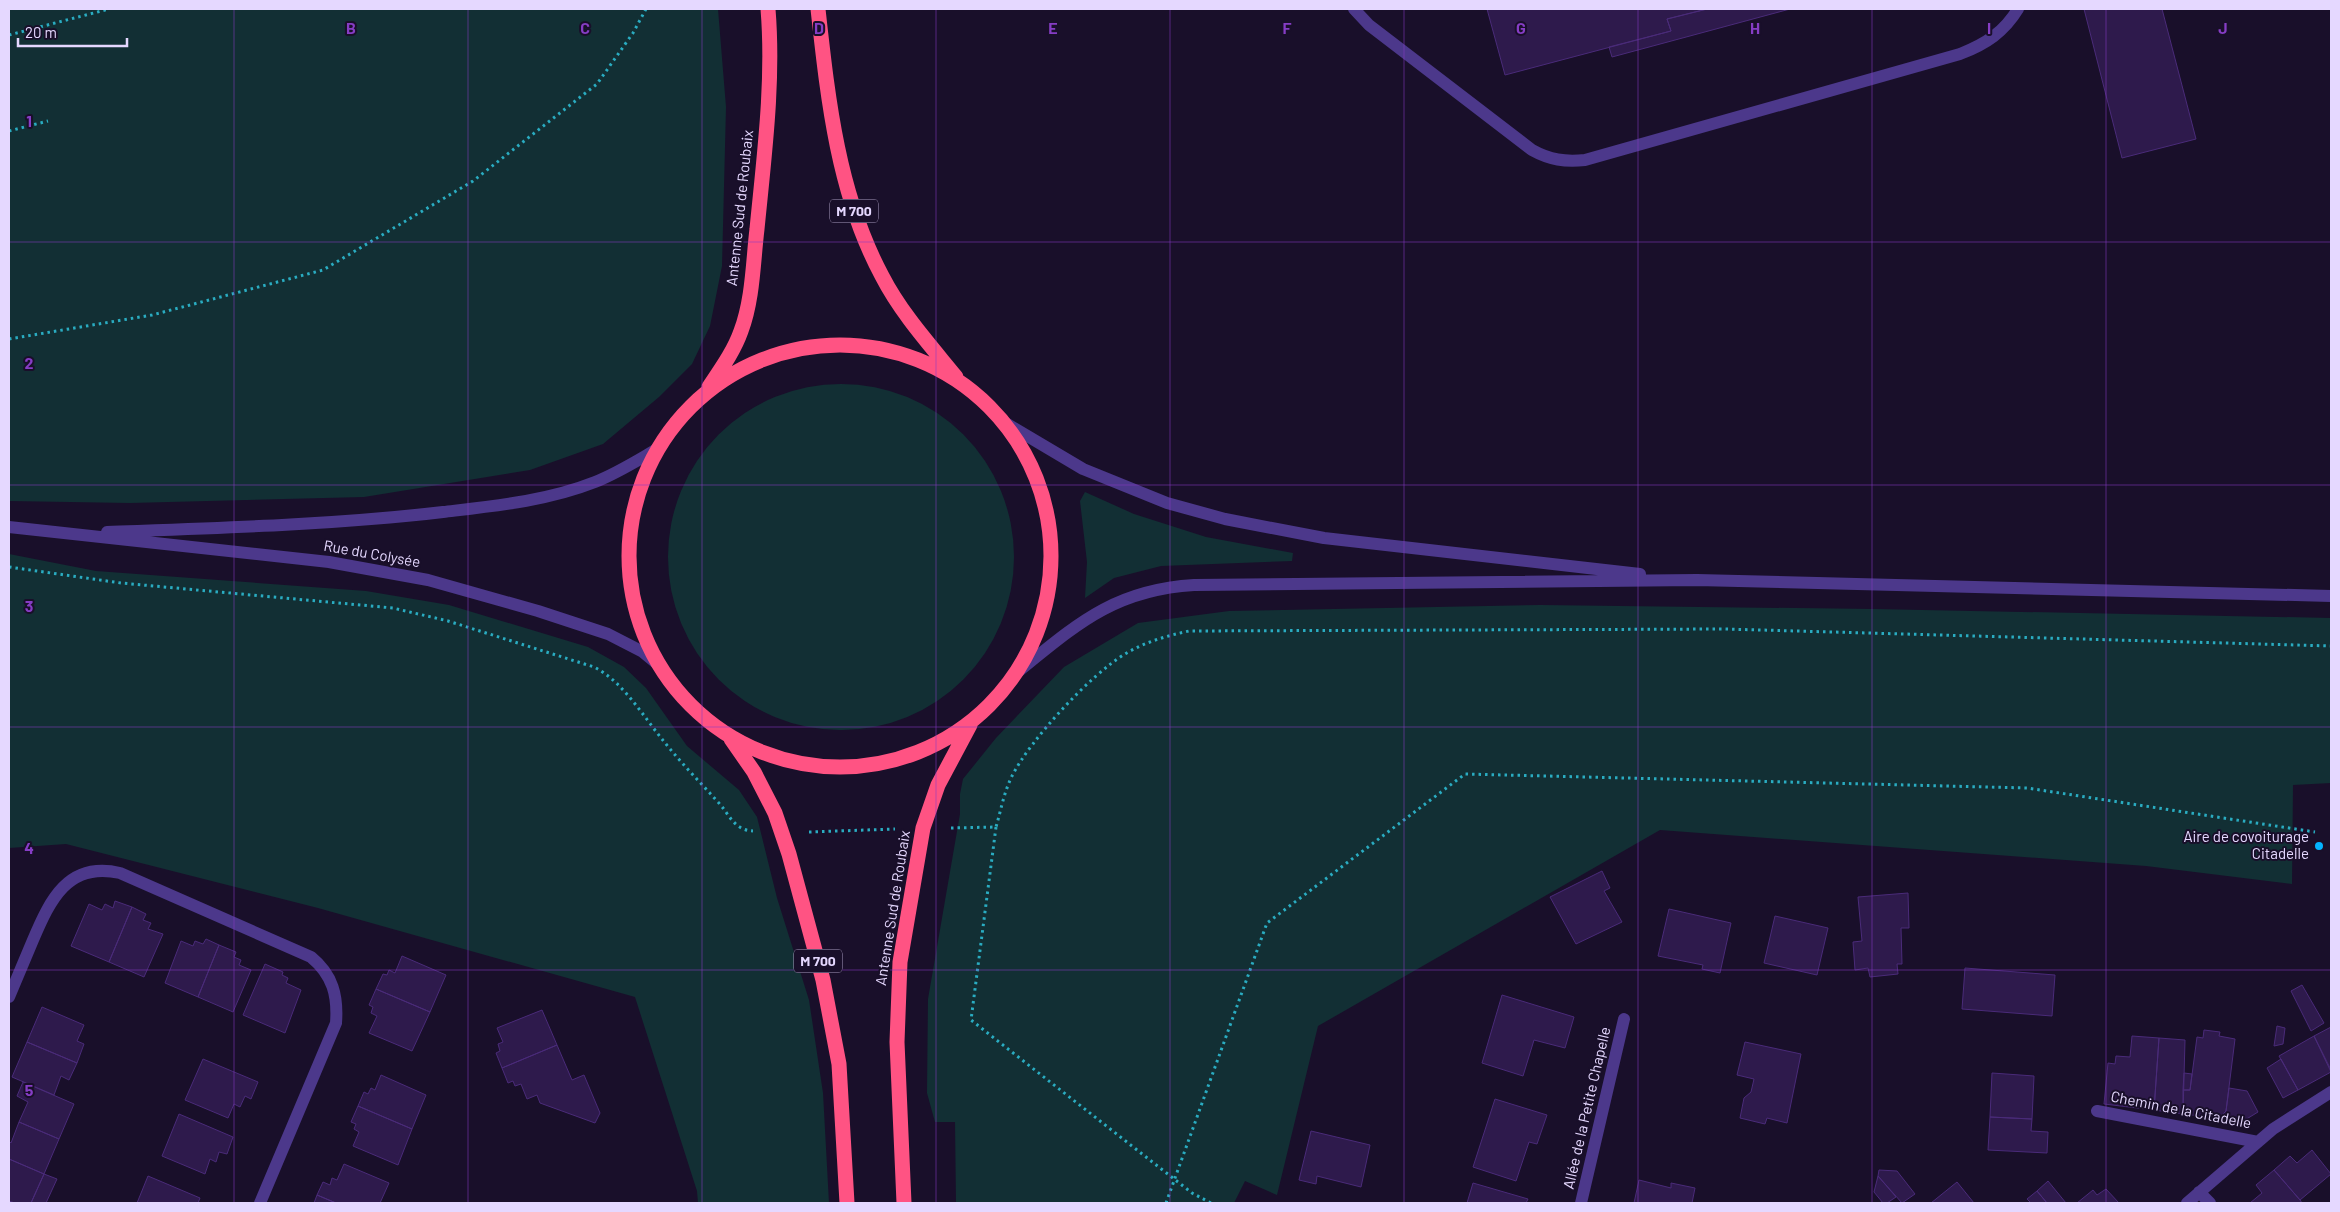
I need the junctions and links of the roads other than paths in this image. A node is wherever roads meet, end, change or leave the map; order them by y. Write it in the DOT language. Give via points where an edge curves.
graph roads {
  1 [pos="768,9"];
  2 [pos="818,9"];
  3 [pos="1354,9"];
  4 [pos="2018,9"];
  5 [pos="961,384"];
  6 [pos="701,398"];
  7 [pos="1002,421"];
  8 [pos="659,448"];
  9 [pos="9,527"];
  10 [pos="62,534"];
  11 [pos="1697,580"];
  12 [pos="2331,590"];
  13 [pos="2291,596"];
  14 [pos="2331,596"];
  15 [pos="660,666"];
  16 [pos="1014,675"];
  17 [pos="974,719"];
  18 [pos="729,735"];
  19 [pos="9,997"];
  20 [pos="1624,1019"];
  21 [pos="2331,1092"];
  22 [pos="2097,1110"];
  23 [pos="2258,1142"];
  24 [pos="2199,1192"];
  25 [pos="260,1203"];
  26 [pos="847,1203"];
  27 [pos="904,1203"];
  28 [pos="1581,1203"];
  29 [pos="2187,1203"];
  30 [pos="2210,1203"];
  1 -- 6 [label="highway, Antenne Sud de Roubaix" via="765,150 750,291 741,331 731,354"];
  2 -- 5 [label="highway, M 700" via="834,133 861,230 897,303"];
  3 -- 4 [label="street" via="1369,25 1532,150 1567,162 1585,160 1960,54 1996,36"];
  5 -- 6 [label="highway" via="924,363 898,354 871,348 829,346 761,361"];
  5 -- 7 [label="highway"];
  6 -- 8 [label="highway"];
  7 -- 11 [label="street" via="1048,450 1100,476 1167,503 1248,524 1324,538"];
  7 -- 16 [label="highway" via="1025,454 1036,479 1045,505 1051,545 1043,614 1034,639"];
  8 -- 10 [label="street, Rue du Colysée" via="615,474 594,482 564,492 505,504 314,525"];
  8 -- 15 [label="highway" via="636,501 629,558 639,622"];
  9 -- 10 [label="street, Rue du Colysée"];
  10 -- 15 [label="street, Rue du Colysée" via="329,562 428,580 608,634 643,652"];
  11 -- 13 [label="street"];
  11 -- 16 [label="street" via="1172,586 1134,595 1101,609"];
  12 -- 13 [label="street"];
  13 -- 14 [label="street"];
  15 -- 18 [label="highway" via="690,706"];
  16 -- 17 [label="highway"];
  17 -- 18 [label="highway" via="947,738 918,752 886,762 854,766 821,766 789,761 758,751"];
  17 -- 27 [label="highway, Antenne Sud de Roubaix" via="938,785 923,828 898,982 897,1042"];
  18 -- 26 [label="highway, M 700" via="766,793 782,832 821,971 842,1095"];
  19 -- 25 [label="street" via="47,908 68,882 90,871 120,873 311,956 328,974 333,986 336,1024"];
  20 -- 28 [label="street, Allée de la Petite Chapelle"];
  21 -- 23 [label="street, Chemin de la Citadelle"];
  22 -- 23 [label="street, Chemin de la Citadelle"];
  23 -- 24 [label="street, Chemin de la Citadelle"];
  24 -- 29 [label="street, Chemin de la Citadelle"];
  24 -- 30 [label="street"];
}
